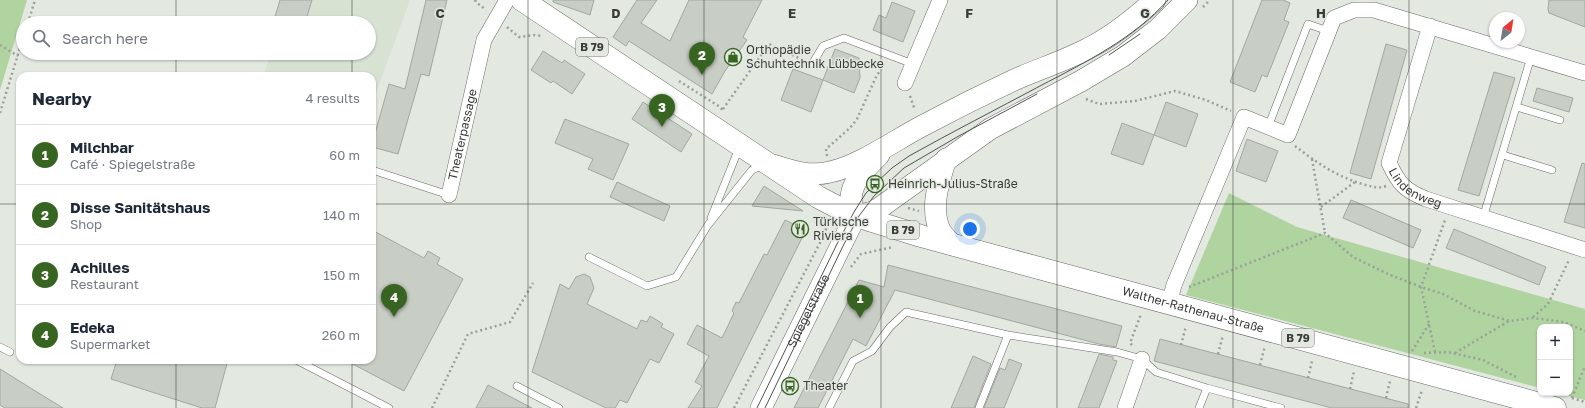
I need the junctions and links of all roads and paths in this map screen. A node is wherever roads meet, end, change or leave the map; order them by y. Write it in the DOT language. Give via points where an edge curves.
graph roads {
  1 [pos="35,0"];
  2 [pos="507,0"];
  3 [pos="522,0"];
  4 [pos="940,0"];
  5 [pos="1155,0"];
  6 [pos="1187,0"];
  7 [pos="30,16"];
  8 [pos="1430,26"];
  9 [pos="1328,31"];
  10 [pos="0,45"];
  11 [pos="16,55"];
  12 [pos="890,56"];
  13 [pos="1531,57"];
  14 [pos="17,60"];
  15 [pos="812,64"];
  16 [pos="913,64"];
  17 [pos="1585,73"];
  18 [pos="905,83"];
  19 [pos="1086,99"];
  20 [pos="1517,107"];
  21 [pos="723,109"];
  22 [pos="0,112"];
  23 [pos="917,114"];
  24 [pos="1244,117"];
  25 [pos="1560,120"];
  26 [pos="1268,127"];
  27 [pos="1288,135"];
  28 [pos="901,137"];
  29 [pos="740,145"];
  30 [pos="1503,155"];
  31 [pos="1311,158"];
  32 [pos="946,159"];
  33 [pos="828,162"];
  34 [pos="767,163"];
  35 [pos="1552,170"];
  36 [pos="376,171"];
  37 [pos="1398,181"];
  38 [pos="1355,182"];
  39 [pos="449,195"];
  40 [pos="1321,207"];
  41 [pos="1450,207"];
  42 [pos="856,215"];
  43 [pos="822,217"];
  44 [pos="1483,218"];
  45 [pos="708,226"];
  46 [pos="1325,233"];
  47 [pos="951,244"];
  48 [pos="1580,249"];
  49 [pos="589,257"];
  50 [pos="533,283"];
  51 [pos="1421,287"];
  52 [pos="1171,297"];
  53 [pos="1141,314"];
  54 [pos="1533,318"];
  55 [pos="1510,321"];
  56 [pos="1430,323"];
  57 [pos="1186,326"];
  58 [pos="1585,331"];
  59 [pos="1008,335"];
  60 [pos="1223,335"];
  61 [pos="1181,345"];
  62 [pos="1265,346"];
  63 [pos="0,347"];
  64 [pos="10,352"];
  65 [pos="1435,352"];
  66 [pos="1455,353"];
  67 [pos="1218,354"];
  68 [pos="1410,354"];
  69 [pos="1313,358"];
  70 [pos="1142,359"];
  71 [pos="304,364"];
  72 [pos="1260,365"];
  73 [pos="1585,366"];
  74 [pos="1354,369"];
  75 [pos="1308,378"];
  76 [pos="1391,378"];
  77 [pos="517,386"];
  78 [pos="1423,387"];
  79 [pos="1207,388"];
  80 [pos="1350,388"];
  81 [pos="1386,398"];
  82 [pos="1564,401"];
  83 [pos="1585,402"];
  84 [pos="389,408"];
  85 [pos="432,408"];
  86 [pos="559,408"];
  87 [pos="734,408"];
  88 [pos="761,408"];
  89 [pos="829,408"];
  90 [pos="979,408"];
  91 [pos="1124,408"];
  92 [pos="1199,408"];
  93 [pos="1281,408"];
  94 [pos="1416,408"];
  1 -- 7 [label="path"];
  2 -- 39 [label="street, Theaterpassage" via="486,34 481,50"];
  3 -- 29 [label="main road, B 79"];
  4 -- 16 [label="street"];
  5 -- 28 [label="street" via="1127,24 1089,48 1014,80"];
  6 -- 32 [label="street" via="1158,29 1123,56 990,129"];
  8 -- 9 [label="street" via="1374,10 1354,10 1334,18"];
  8 -- 13 [label="street"];
  8 -- 37 [label="street, Lindenweg" via="1388,163"];
  9 -- 26 [label="lane" via="1308,24"];
  9 -- 27 [label="street"];
  10 -- 11 [label="path"];
  12 -- 15 [label="lane" via="844,38 823,46"];
  12 -- 16 [label="lane"];
  12 -- 33 [label="path" via="876,77 857,119 826,149"];
  13 -- 17 [label="street"];
  13 -- 20 [label="lane"];
  14 -- 22 [label="path"];
  15 -- 21 [label="path" via="768,44"];
  16 -- 18 [label="street"];
  18 -- 23 [label="path"];
  19 -- 24 [label="path" via="1099,104 1128,102 1175,91 1206,100"];
  20 -- 25 [label="lane"];
  20 -- 30 [label="lane"];
  24 -- 26 [label="street"];
  24 -- 52 [label="street"];
  26 -- 27 [label="street"];
  27 -- 31 [label="path" via="1293,144"];
  28 -- 34 [label="street" via="868,156 830,172 794,172"];
  28 -- 42 [label="street" via="869,165 853,188 850,204"];
  29 -- 34 [label="main road, B 79"];
  29 -- 45 [label="lane"];
  30 -- 35 [label="lane"];
  30 -- 44 [label="lane"];
  31 -- 38 [label="path" via="1335,174"];
  31 -- 40 [label="path"];
  32 -- 42 [label="street" via="878,209"];
  32 -- 47 [label="street" via="937,191 935,216 941,232"];
  34 -- 42 [label="main road, B 79" via="818,197"];
  34 -- 45 [label="lane" via="752,170"];
  36 -- 39 [label="lane, Theaterpassage"];
  37 -- 38 [label="path" via="1381,188"];
  37 -- 41 [label="street, Lindenweg" via="1411,192"];
  38 -- 40 [label="path"];
  40 -- 46 [label="path"];
  41 -- 44 [label="street, Lindenweg"];
  41 -- 51 [label="path"];
  42 -- 47 [label="main road, Walther-Rathenau-Straße / B 79"];
  42 -- 88 [label="street, Spiegelstraße"];
  43 -- 87 [label="path" via="826,229 823,238"];
  44 -- 48 [label="street, Lindenweg"];
  45 -- 49 [label="lane" via="676,277 647,286"];
  46 -- 51 [label="path" via="1353,257"];
  46 -- 52 [label="path" via="1182,289"];
  47 -- 52 [label="main road, Walther-Rathenau-Straße / B 79"];
  48 -- 54 [label="path" via="1548,304"];
  50 -- 85 [label="path" via="510,322 468,334"];
  51 -- 55 [label="path" via="1443,294 1475,311"];
  51 -- 56 [label="path"];
  52 -- 82 [label="main road, Walther-Rathenau-Straße / B 79"];
  53 -- 70 [label="path" via="1130,343"];
  54 -- 55 [label="path"];
  54 -- 58 [label="path" via="1564,322"];
  55 -- 66 [label="path"];
  56 -- 65 [label="path"];
  56 -- 68 [label="path"];
  57 -- 61 [label="path"];
  59 -- 70 [label="lane" via="1117,352"];
  59 -- 89 [label="lane" via="906,312 890,327 872,351 853,361"];
  59 -- 90 [label="lane"];
  60 -- 67 [label="path"];
  62 -- 72 [label="path"];
  63 -- 64 [label="lane"];
  69 -- 75 [label="path"];
  70 -- 79 [label="lane" via="1156,372"];
  70 -- 91 [label="street"];
  71 -- 84 [label="lane"];
  73 -- 82 [label="path"];
  74 -- 80 [label="path"];
  76 -- 81 [label="path"];
  77 -- 86 [label="lane"];
  78 -- 94 [label="path"];
  79 -- 92 [label="lane"];
  79 -- 93 [label="lane"];
  82 -- 83 [label="path"];
}
